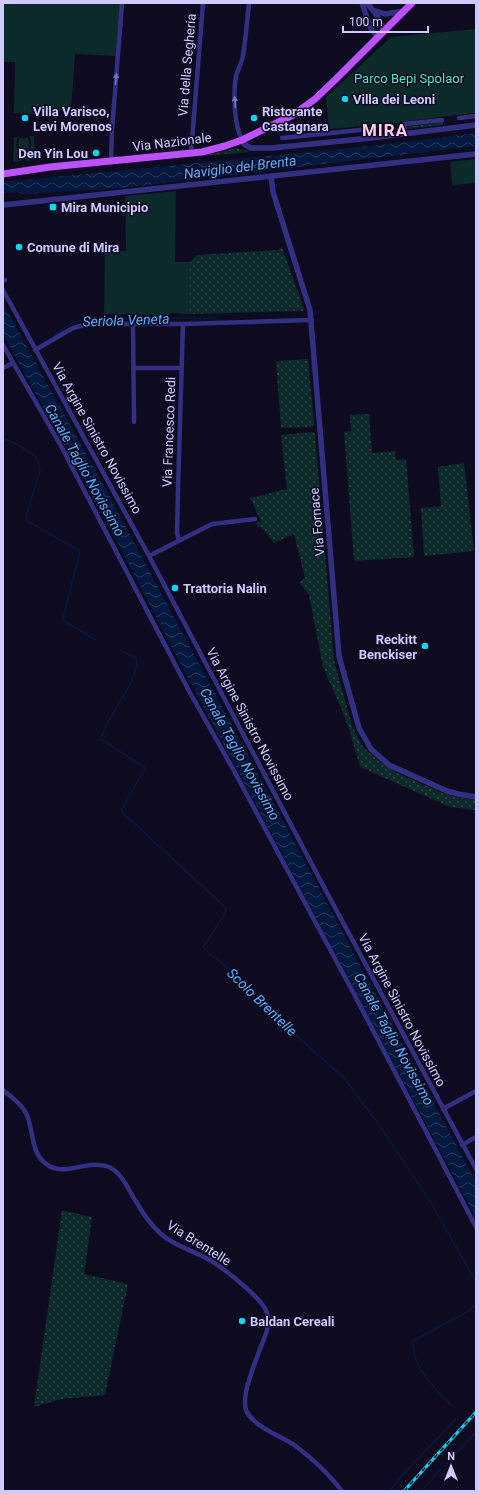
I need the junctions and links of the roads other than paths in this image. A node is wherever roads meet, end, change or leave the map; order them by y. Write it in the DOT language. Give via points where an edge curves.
graph roads {
  1 [pos="122,3"];
  2 [pos="203,3"];
  3 [pos="249,3"];
  4 [pos="362,3"];
  5 [pos="367,3"];
  6 [pos="412,3"];
  7 [pos="373,9"];
  8 [pos="405,11"];
  9 [pos="380,36"];
  10 [pos="476,116"];
  11 [pos="459,118"];
  12 [pos="442,120"];
  13 [pos="476,125"];
  14 [pos="325,133"];
  15 [pos="405,134"];
  16 [pos="293,137"];
  17 [pos="282,138"];
  18 [pos="371,138"];
  19 [pos="242,140"];
  20 [pos="326,143"];
  21 [pos="294,146"];
  22 [pos="191,153"];
  23 [pos="476,154"];
  24 [pos="111,161"];
  25 [pos="3,174"];
  26 [pos="271,176"];
  27 [pos="3,205"];
  28 [pos="3,290"];
  29 [pos="312,320"];
  30 [pos="133,324"];
  31 [pos="183,324"];
  32 [pos="3,344"];
  33 [pos="35,350"];
  34 [pos="13,363"];
  35 [pos="3,368"];
  36 [pos="134,368"];
  37 [pos="181,368"];
  38 [pos="134,422"];
  39 [pos="255,519"];
  40 [pos="179,541"];
  41 [pos="149,556"];
  42 [pos="476,797"];
  43 [pos="3,1090"];
  44 [pos="476,1091"];
  45 [pos="443,1109"];
  46 [pos="476,1138"];
  47 [pos="462,1145"];
  48 [pos="476,1169"];
  49 [pos="476,1227"];
  50 [pos="342,1491"];
  24 -- 1 [label="street, one-way"];
  2 -- 22 [label="street, Via della Segheria"];
  19 -- 3 [label="street, one-way" via="234,92 243,56"];
  4 -- 9 [label="street" via="370,27"];
  5 -- 7 [label="street"];
  6 -- 8 [label="main road, Via Nazionale"];
  7 -- 8 [label="street" via="385,14"];
  7 -- 9 [label="street" via="380,18"];
  8 -- 9 [label="main road, Via Nazionale"];
  9 -- 19 [label="main road, Via Nazionale" via="315,99 293,115"];
  10 -- 11 [label="street"];
  12 -- 15 [label="street" via="404,124"];
  13 -- 15 [label="street"];
  14 -- 16 [label="street"];
  14 -- 18 [label="street" via="370,129"];
  14 -- 20 [label="street"];
  15 -- 18 [label="street"];
  16 -- 17 [label="street"];
  16 -- 21 [label="street"];
  18 -- 20 [label="street"];
  19 -- 21 [label="street" via="252,148"];
  19 -- 22 [label="main road, Via Nazionale" via="215,149"];
  20 -- 21 [label="street"];
  22 -- 24 [label="main road, Via Nazionale"];
  23 -- 26 [label="street"];
  24 -- 25 [label="main road, Via Nazionale"];
  26 -- 27 [label="street"];
  26 -- 29 [label="street, Via Fornace" via="273,192"];
  28 -- 33 [label="street, Via Argine Sinistro Novissimo"];
  29 -- 31 [label="street"];
  29 -- 42 [label="street, Via Fornace" via="340,656 359,728 371,749 389,765 447,791"];
  30 -- 31 [label="street"];
  30 -- 33 [label="street" via="77,326"];
  30 -- 36 [label="street"];
  31 -- 37 [label="street, Via Francesco Redi"];
  32 -- 34 [label="street"];
  33 -- 41 [label="street, Via Argine Sinistro Novissimo"];
  34 -- 35 [label="street"];
  34 -- 49 [label="street" via="61,446"];
  36 -- 37 [label="street"];
  36 -- 38 [label="street"];
  37 -- 40 [label="street, Via Francesco Redi" via="177,533"];
  39 -- 40 [label="street" via="212,524"];
  40 -- 41 [label="street"];
  41 -- 45 [label="street, Via Argine Sinistro Novissimo"];
  43 -- 50 [label="street, Via Brentelle" via="25,1111 37,1152 46,1165 61,1169 98,1164 112,1169 122,1179 159,1232 171,1241 212,1261 260,1301 268,1315 268,1328 247,1388 247,1411 256,1423 296,1446 319,1465"];
  44 -- 45 [label="street"];
  45 -- 47 [label="street, Via Argine Sinistro Novissimo"];
  46 -- 47 [label="street"];
  47 -- 48 [label="street, Via Argine Sinistro Novissimo"];
}
